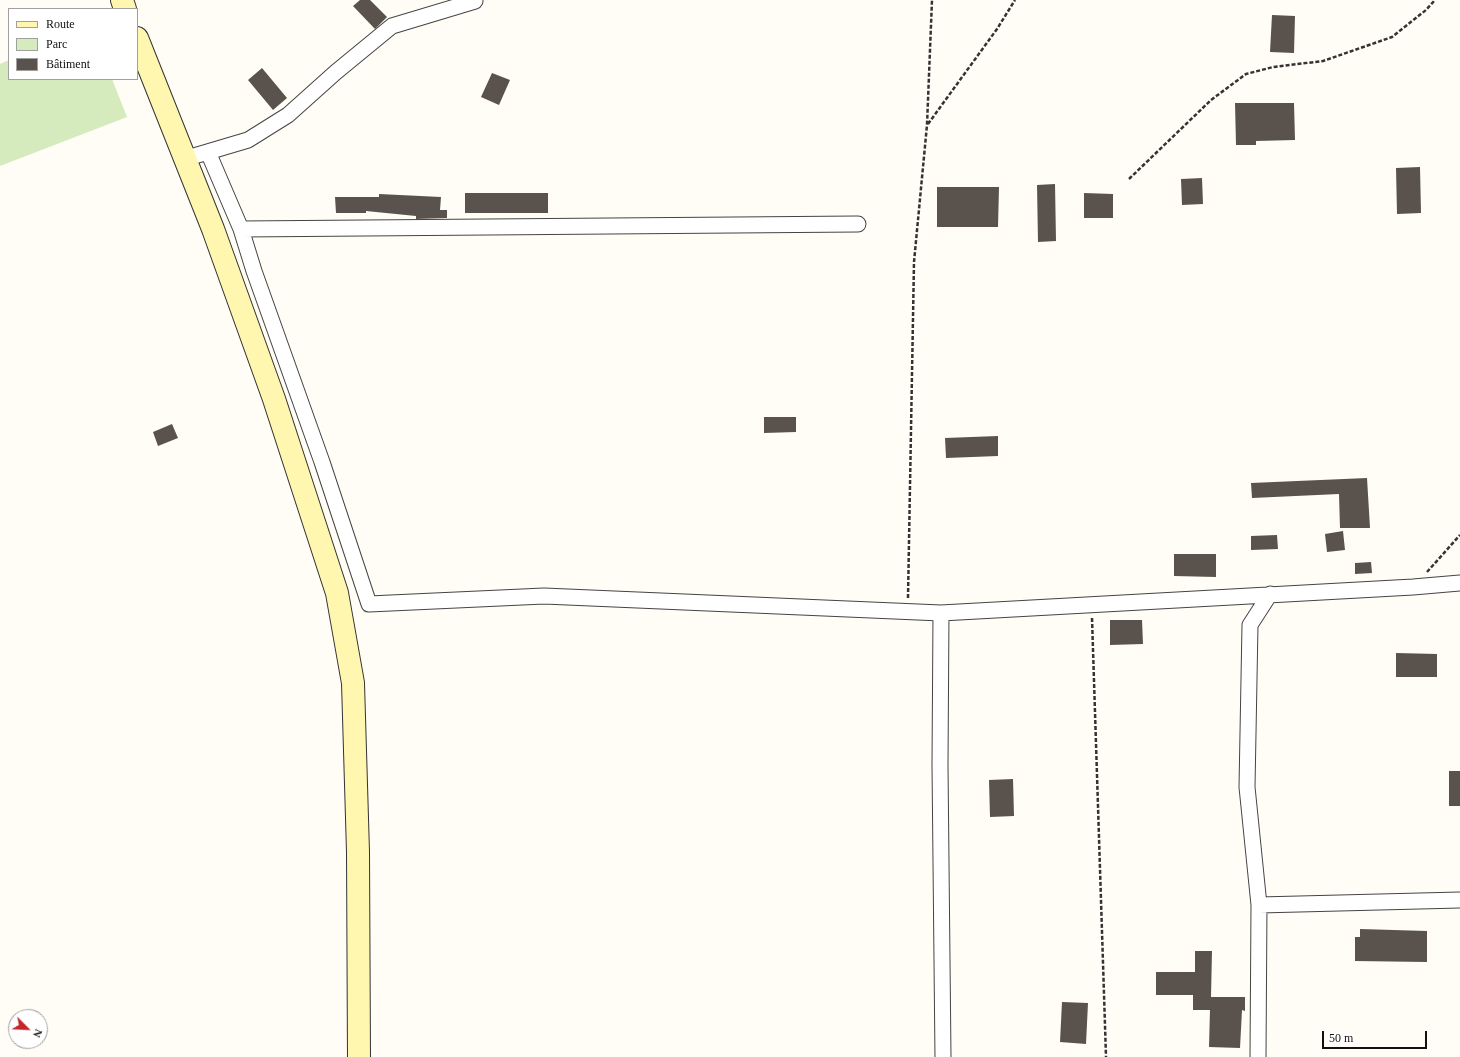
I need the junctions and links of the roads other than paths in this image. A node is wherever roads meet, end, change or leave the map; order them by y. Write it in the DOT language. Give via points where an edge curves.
graph roads {
  1 [pos="475,1"];
  2 [pos="138,41"];
  3 [pos="208,152"];
  4 [pos="184,159"];
  5 [pos="858,224"];
  6 [pos="241,229"];
  7 [pos="1460,583"];
  8 [pos="1270,594"];
  9 [pos="941,613"];
  10 [pos="1460,900"];
  11 [pos="1259,905"];
  12 [pos="359,1057"];
  13 [pos="943,1057"];
  14 [pos="1258,1057"];
  1 -- 3 [label="street" via="392,26 288,115 248,140"];
  2 -- 4 [label="street"];
  3 -- 4 [label="street"];
  3 -- 6 [label="street"];
  4 -- 12 [label="street" via="213,230 272,392 338,594 353,683 358,845"];
  5 -- 6 [label="street"];
  6 -- 9 [label="street" via="369,604 544,596"];
  7 -- 8 [label="street"];
  8 -- 9 [label="street"];
  8 -- 11 [label="street" via="1250,624 1247,786"];
  9 -- 13 [label="street"];
  10 -- 11 [label="street"];
  11 -- 14 [label="street"];
}
